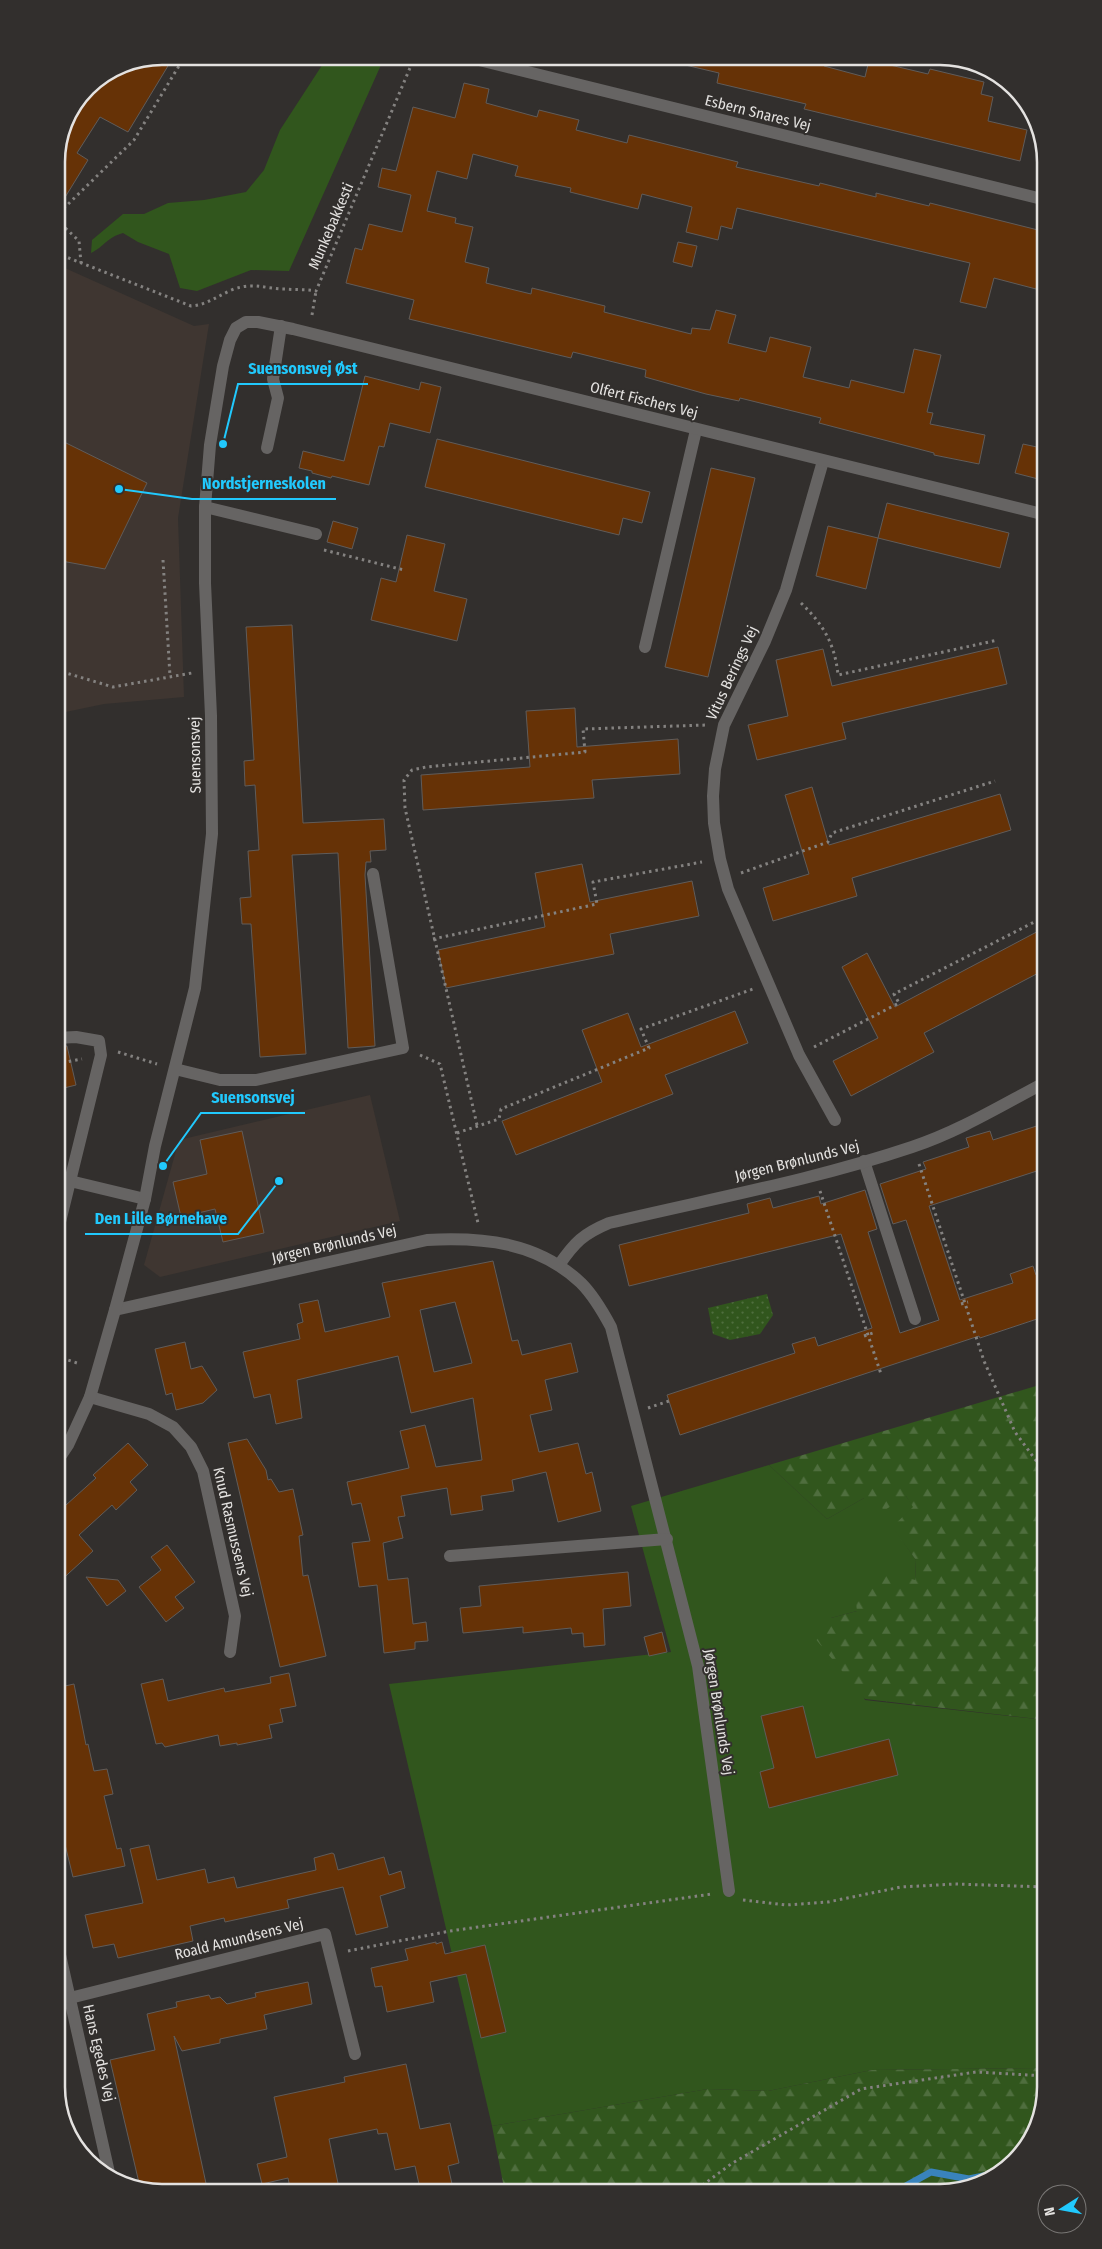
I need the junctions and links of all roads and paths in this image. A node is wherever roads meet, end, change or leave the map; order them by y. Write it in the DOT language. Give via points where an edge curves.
graph roads {
  1 [pos="180,65"];
  2 [pos="412,65"];
  3 [pos="499,65"];
  4 [pos="1037,198"];
  5 [pos="65,207"];
  6 [pos="65,228"];
  7 [pos="65,256"];
  8 [pos="81,263"];
  9 [pos="316,291"];
  10 [pos="281,326"];
  11 [pos="236,328"];
  12 [pos="309,333"];
  13 [pos="696,430"];
  14 [pos="267,448"];
  15 [pos="823,461"];
  16 [pos="206,507"];
  17 [pos="1037,512"];
  18 [pos="316,534"];
  19 [pos="163,560"];
  20 [pos="404,570"];
  21 [pos="786,590"];
  22 [pos="998,640"];
  23 [pos="645,647"];
  24 [pos="209,670"];
  25 [pos="65,673"];
  26 [pos="170,676"];
  27 [pos="724,725"];
  28 [pos="996,781"];
  29 [pos="720,859"];
  30 [pos="373,874"];
  31 [pos="728,889"];
  32 [pos="1037,921"];
  33 [pos="433,939"];
  34 [pos="768,984"];
  35 [pos="65,1038"];
  36 [pos="403,1048"];
  37 [pos="799,1055"];
  38 [pos="175,1069"];
  39 [pos="1037,1087"];
  40 [pos="835,1120"];
  41 [pos="477,1125"];
  42 [pos="457,1133"];
  43 [pos="913,1147"];
  44 [pos="864,1161"];
  45 [pos="814,1174"];
  46 [pos="70,1181"];
  47 [pos="145,1199"];
  48 [pos="65,1201"];
  49 [pos="482,1240"];
  50 [pos="559,1265"];
  51 [pos="116,1310"];
  52 [pos="915,1319"];
  53 [pos="873,1333"];
  54 [pos="866,1335"];
  55 [pos="65,1359"];
  56 [pos="97,1371"];
  57 [pos="881,1374"];
  58 [pos="90,1397"];
  59 [pos="65,1450"];
  60 [pos="1037,1462"];
  61 [pos="667,1540"];
  62 [pos="450,1556"];
  63 [pos="230,1652"];
  64 [pos="1037,1887"];
  65 [pos="729,1891"];
  66 [pos="330,1954"];
  67 [pos="65,1976"];
  68 [pos="70,1998"];
  69 [pos="355,2054"];
  70 [pos="1037,2075"];
  71 [pos="108,2168"];
  72 [pos="704,2184"];
  1 -- 5 [label="path" via="134,140"];
  2 -- 9 [label="path, Munkebakkesti"];
  3 -- 4 [label="street, Esbern Snares Vej"];
  6 -- 8 [label="path" via="79,241"];
  7 -- 8 [label="path, Munkebakkesti"];
  8 -- 9 [label="path, Munkebakkesti" via="191,306 258,284 282,290"];
  9 -- 12 [label="path"];
  10 -- 11 [label="street, Olfert Fischers Vej" via="246,322"];
  10 -- 12 [label="street, Olfert Fischers Vej"];
  10 -- 14 [label="street" via="273,379 278,398"];
  11 -- 16 [label="street, Suensonsvej" via="221,375 210,445"];
  12 -- 13 [label="street, Olfert Fischers Vej"];
  13 -- 15 [label="street, Olfert Fischers Vej"];
  13 -- 23 [label="street"];
  15 -- 17 [label="street, Olfert Fischers Vej"];
  15 -- 21 [label="street, Vitus Berings Vej"];
  16 -- 18 [label="street"];
  16 -- 24 [label="street, Suensonsvej"];
  18 -- 20 [label="path" via="312,548"];
  19 -- 26 [label="path"];
  21 -- 22 [label="path" via="811,613 827,635 836,654 838,675"];
  21 -- 27 [label="street, Vitus Berings Vej"];
  24 -- 26 [label="path"];
  24 -- 38 [label="street, Suensonsvej" via="212,834 195,988"];
  25 -- 26 [label="path" via="113,687"];
  27 -- 29 [label="street, Vitus Berings Vej" via="713,796"];
  27 -- 33 [label="path" via="583,729 585,752 412,770 404,780 405,808"];
  28 -- 31 [label="path" via="832,833 828,842 743,871"];
  29 -- 31 [label="street, Vitus Berings Vej"];
  29 -- 33 [label="path" via="593,882 598,904"];
  30 -- 36 [label="street"];
  31 -- 34 [label="street, Vitus Berings Vej"];
  32 -- 37 [label="path" via="894,994 899,1003"];
  33 -- 41 [label="path"];
  34 -- 37 [label="street, Vitus Berings Vej"];
  34 -- 41 [label="path" via="640,1029 650,1048 501,1109 499,1119"];
  35 -- 46 [label="street" via="99,1041 101,1055"];
  36 -- 38 [label="street" via="256,1080 220,1080"];
  36 -- 42 [label="path" via="440,1064"];
  37 -- 40 [label="street, Vitus Berings Vej"];
  38 -- 47 [label="street, Suensonsvej"];
  39 -- 43 [label="street, Jørgen Brønlunds Vej" via="956,1130"];
  41 -- 42 [label="path"];
  42 -- 49 [label="path"];
  43 -- 44 [label="street, Jørgen Brønlunds Vej"];
  43 -- 60 [label="path" via="984,1360 1015,1432"];
  44 -- 45 [label="street, Jørgen Brønlunds Vej"];
  44 -- 52 [label="street"];
  45 -- 50 [label="street, Jørgen Brønlunds Vej" via="609,1224 590,1231"];
  45 -- 54 [label="path"];
  46 -- 47 [label="street"];
  46 -- 48 [label="street"];
  47 -- 51 [label="street, Suensonsvej"];
  49 -- 50 [label="street, Jørgen Brønlunds Vej" via="523,1249"];
  49 -- 51 [label="street, Jørgen Brønlunds Vej" via="427,1240"];
  50 -- 61 [label="street, Jørgen Brønlunds Vej" via="598,1303 612,1328"];
  51 -- 56 [label="street, Suensonsvej"];
  53 -- 54 [label="path"];
  54 -- 57 [label="path"];
  55 -- 56 [label="path"];
  56 -- 58 [label="street, Suensonsvej"];
  58 -- 59 [label="street, Suensonsvej"];
  58 -- 63 [label="street, Knud Rasmussens Vej" via="149,1414 173,1427 191,1447 203,1471 236,1616"];
  61 -- 62 [label="street"];
  61 -- 65 [label="street, Jørgen Brønlunds Vej" via="698,1666"];
  64 -- 65 [label="path" via="955,1884 901,1887 828,1902 786,1905 746,1902"];
  65 -- 66 [label="path" via="450,1931"];
  66 -- 68 [label="street, Roald Amundsens Vej" via="325,1934"];
  66 -- 69 [label="street, Roald Amundsens Vej"];
  67 -- 68 [label="street, Hans Egedes Vej"];
  68 -- 71 [label="street, Hans Egedes Vej"];
  70 -- 72 [label="path" via="976,2072 861,2089 730,2164"];
}
